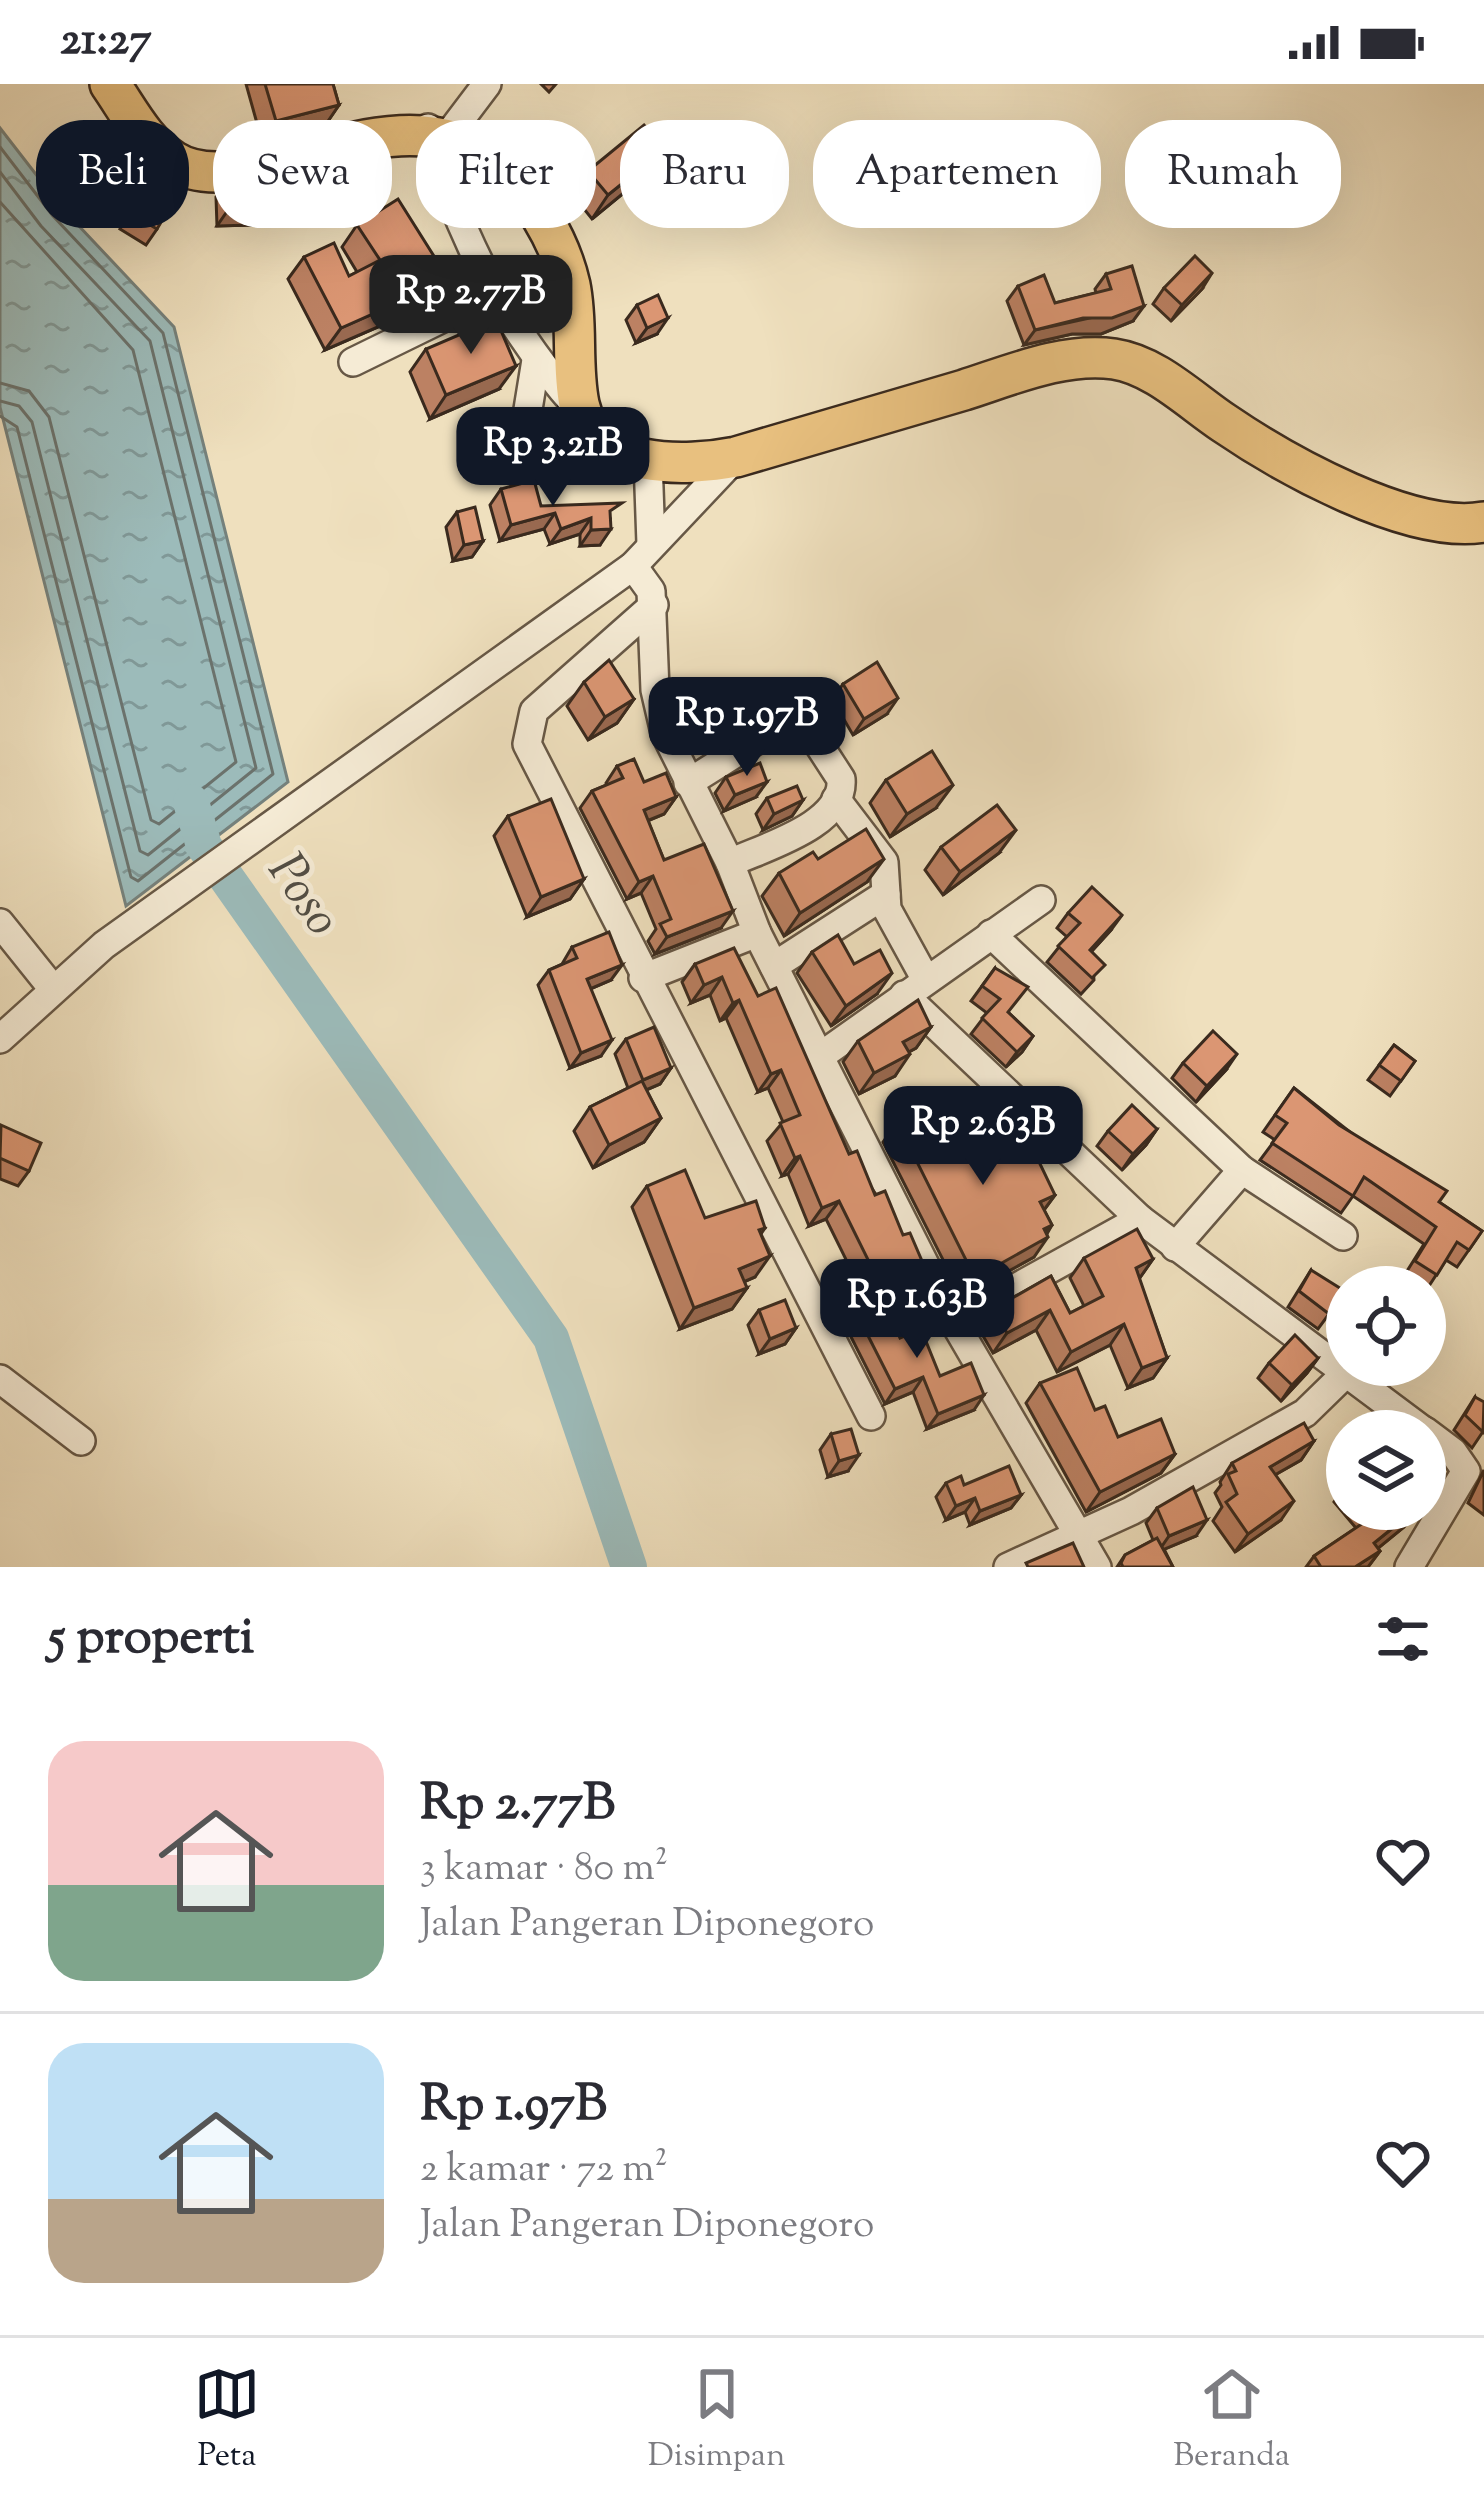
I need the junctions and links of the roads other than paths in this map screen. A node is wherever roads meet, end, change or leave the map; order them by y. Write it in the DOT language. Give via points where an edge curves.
graph roads {
  1 [pos="110,84"];
  2 [pos="487,84"];
  3 [pos="449,120"];
  4 [pos="416,131"];
  5 [pos="462,228"];
  6 [pos="544,228"];
  7 [pos="496,292"];
  8 [pos="536,360"];
  9 [pos="353,362"];
  10 [pos="580,411"];
  11 [pos="736,457"];
  12 [pos="648,460"];
  13 [pos="518,471"];
  14 [pos="1484,522"];
  15 [pos="642,555"];
  16 [pos="654,605"];
  17 [pos="688,783"];
  18 [pos="836,799"];
  19 [pos="730,863"];
  20 [pos="886,894"];
  21 [pos="1041,900"];
  22 [pos="0,922"];
  23 [pos="757,933"];
  24 [pos="991,934"];
  25 [pos="774,966"];
  26 [pos="644,978"];
  27 [pos="915,988"];
  28 [pos="52,989"];
  29 [pos="0,1039"];
  30 [pos="822,1055"];
  31 [pos="1241,1171"];
  32 [pos="1140,1219"];
  33 [pos="1343,1236"];
  34 [pos="1175,1246"];
  35 [pos="954,1322"];
  36 [pos="1326,1358"];
  37 [pos="2,1384"];
  38 [pos="1332,1386"];
  39 [pos="1364,1386"];
  40 [pos="1396,1410"];
  41 [pos="871,1416"];
  42 [pos="81,1441"];
  43 [pos="1446,1447"];
  44 [pos="1446,1505"];
  45 [pos="1431,1530"];
  46 [pos="1080,1534"];
  47 [pos="1007,1567"];
  48 [pos="1097,1567"];
  49 [pos="1409,1567"];
  1 -- 4 [label="highway" via="139,132 192,170 220,172 369,134"];
  2 -- 3 [label="street"];
  5 -- 7 [label="street"];
  6 -- 10 [label="highway" via="571,288"];
  7 -- 8 [label="street"];
  7 -- 9 [label="street"];
  8 -- 10 [label="street"];
  8 -- 13 [label="street"];
  10 -- 12 [label="highway" via="606,442"];
  11 -- 12 [label="highway"];
  11 -- 14 [label="highway" via="1091,357 1120,360 1328,481 1407,513"];
  11 -- 15 [label="street"];
  12 -- 15 [label="street"];
  15 -- 16 [label="street"];
  15 -- 28 [label="street"];
  16 -- 17 [label="street" via="656,690"];
  16 -- 26 [label="street" via="534,710 526,736"];
  17 -- 18 [label="street" via="793,717 841,779"];
  17 -- 19 [label="street"];
  18 -- 19 [label="street" via="808,826"];
  18 -- 20 [label="street" via="884,862"];
  19 -- 23 [label="street"];
  20 -- 25 [label="street"];
  20 -- 27 [label="street"];
  21 -- 24 [label="street"];
  22 -- 28 [label="street"];
  23 -- 25 [label="street"];
  23 -- 26 [label="street"];
  24 -- 27 [label="street"];
  24 -- 31 [label="street"];
  25 -- 30 [label="street"];
  26 -- 41 [label="street"];
  27 -- 30 [label="street"];
  27 -- 32 [label="street"];
  28 -- 29 [label="street"];
  30 -- 35 [label="street"];
  31 -- 33 [label="street"];
  31 -- 34 [label="street"];
  32 -- 34 [label="street"];
  32 -- 35 [label="street"];
  34 -- 36 [label="street"];
  35 -- 46 [label="street"];
  37 -- 42 [label="street"];
  38 -- 46 [label="street" via="1304,1413"];
  39 -- 40 [label="street"];
  43 -- 44 [label="street" via="1466,1471"];
  45 -- 49 [label="street"];
  46 -- 47 [label="street"];
  46 -- 48 [label="street"];
}
